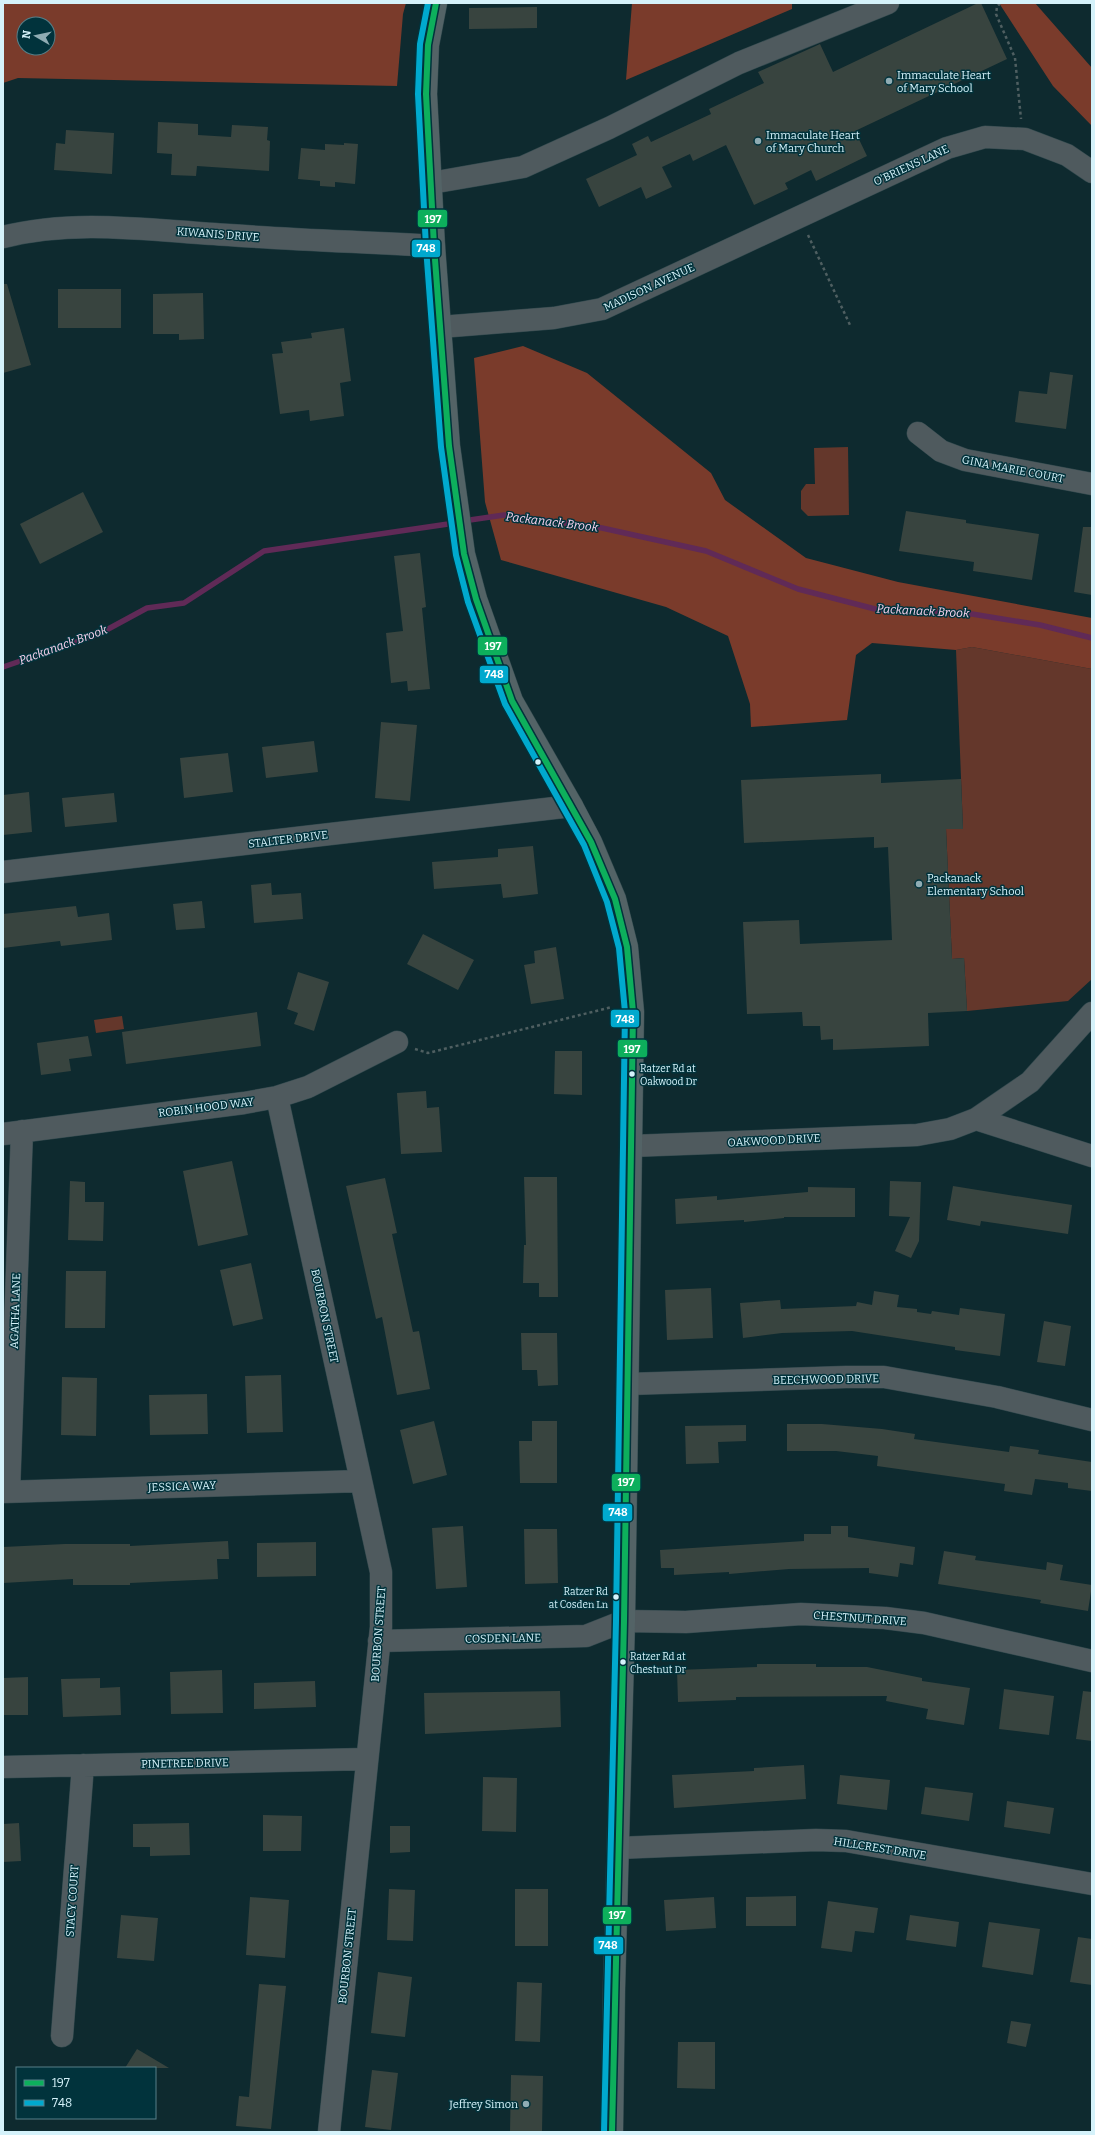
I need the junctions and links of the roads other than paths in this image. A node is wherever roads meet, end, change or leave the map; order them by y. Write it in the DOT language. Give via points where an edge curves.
graph roads {
  1 [pos="436,3"];
  2 [pos="888,3"];
  3 [pos="1084,166"];
  4 [pos="431,183"];
  5 [pos="803,224"];
  6 [pos="3,237"];
  7 [pos="434,246"];
  8 [pos="440,327"];
  9 [pos="918,433"];
  10 [pos="1092,484"];
  11 [pos="572,806"];
  12 [pos="3,872"];
  13 [pos="1092,1013"];
  14 [pos="397,1042"];
  15 [pos="277,1097"];
  16 [pos="976,1119"];
  17 [pos="12,1133"];
  18 [pos="631,1146"];
  19 [pos="1092,1156"];
  20 [pos="628,1384"];
  21 [pos="1092,1420"];
  22 [pos="361,1481"];
  23 [pos="6,1492"];
  24 [pos="624,1622"];
  25 [pos="379,1640"];
  26 [pos="1092,1661"];
  27 [pos="367,1759"];
  28 [pos="83,1765"];
  29 [pos="3,1767"];
  30 [pos="618,1848"];
  31 [pos="1092,1884"];
  32 [pos="62,2036"];
  33 [pos="329,2132"];
  34 [pos="612,2132"];
  1 -- 4 [label="main road" via="428,45 426,94"];
  2 -- 4 [label="street" via="739,63 609,128 523,167"];
  3 -- 5 [label="street, O'BRIENS LANE" via="1068,155 1022,139 985,138 947,148"];
  4 -- 7 [label="main road"];
  5 -- 8 [label="street, MADISON AVENUE" via="761,235 602,309 554,318"];
  6 -- 7 [label="street, KIWANIS DRIVE" via="56,228 96,226 229,236"];
  7 -- 8 [label="main road"];
  8 -- 11 [label="main road" via="449,446 460,526 476,599 512,701"];
  9 -- 10 [label="street, GINA MARIE COURT" via="941,451 965,460"];
  11 -- 12 [label="street, STALTER DRIVE"];
  11 -- 18 [label="main road" via="591,842 615,899 629,956 632,1002"];
  13 -- 16 [label="street, OAKWOOD DRIVE" via="1030,1082"];
  14 -- 15 [label="street, ROBIN HOOD WAY" via="308,1087"];
  15 -- 17 [label="street, ROBIN HOOD WAY"];
  15 -- 22 [label="street, BOURBON STREET"];
  16 -- 18 [label="street, OAKWOOD DRIVE" via="950,1129 917,1135"];
  16 -- 19 [label="street"];
  17 -- 23 [label="street, AGATHA LANE"];
  18 -- 20 [label="main road"];
  20 -- 21 [label="street, BEECHWOOD DRIVE" via="884,1378 997,1397"];
  20 -- 24 [label="main road"];
  22 -- 23 [label="street, JESSICA WAY"];
  22 -- 25 [label="street, BOURBON STREET" via="381,1572"];
  24 -- 25 [label="street, COSDEN LANE" via="586,1636"];
  24 -- 26 [label="street, CHESTNUT DRIVE" via="686,1622 801,1614 885,1618 924,1623"];
  24 -- 30 [label="main road"];
  25 -- 27 [label="street, BOURBON STREET"];
  27 -- 28 [label="street, PINETREE DRIVE"];
  27 -- 33 [label="street, BOURBON STREET"];
  28 -- 29 [label="street, PINETREE DRIVE"];
  28 -- 32 [label="street, STACY COURT"];
  30 -- 31 [label="street, HILLCREST DRIVE" via="846,1841"];
  30 -- 34 [label="main road"];
}
